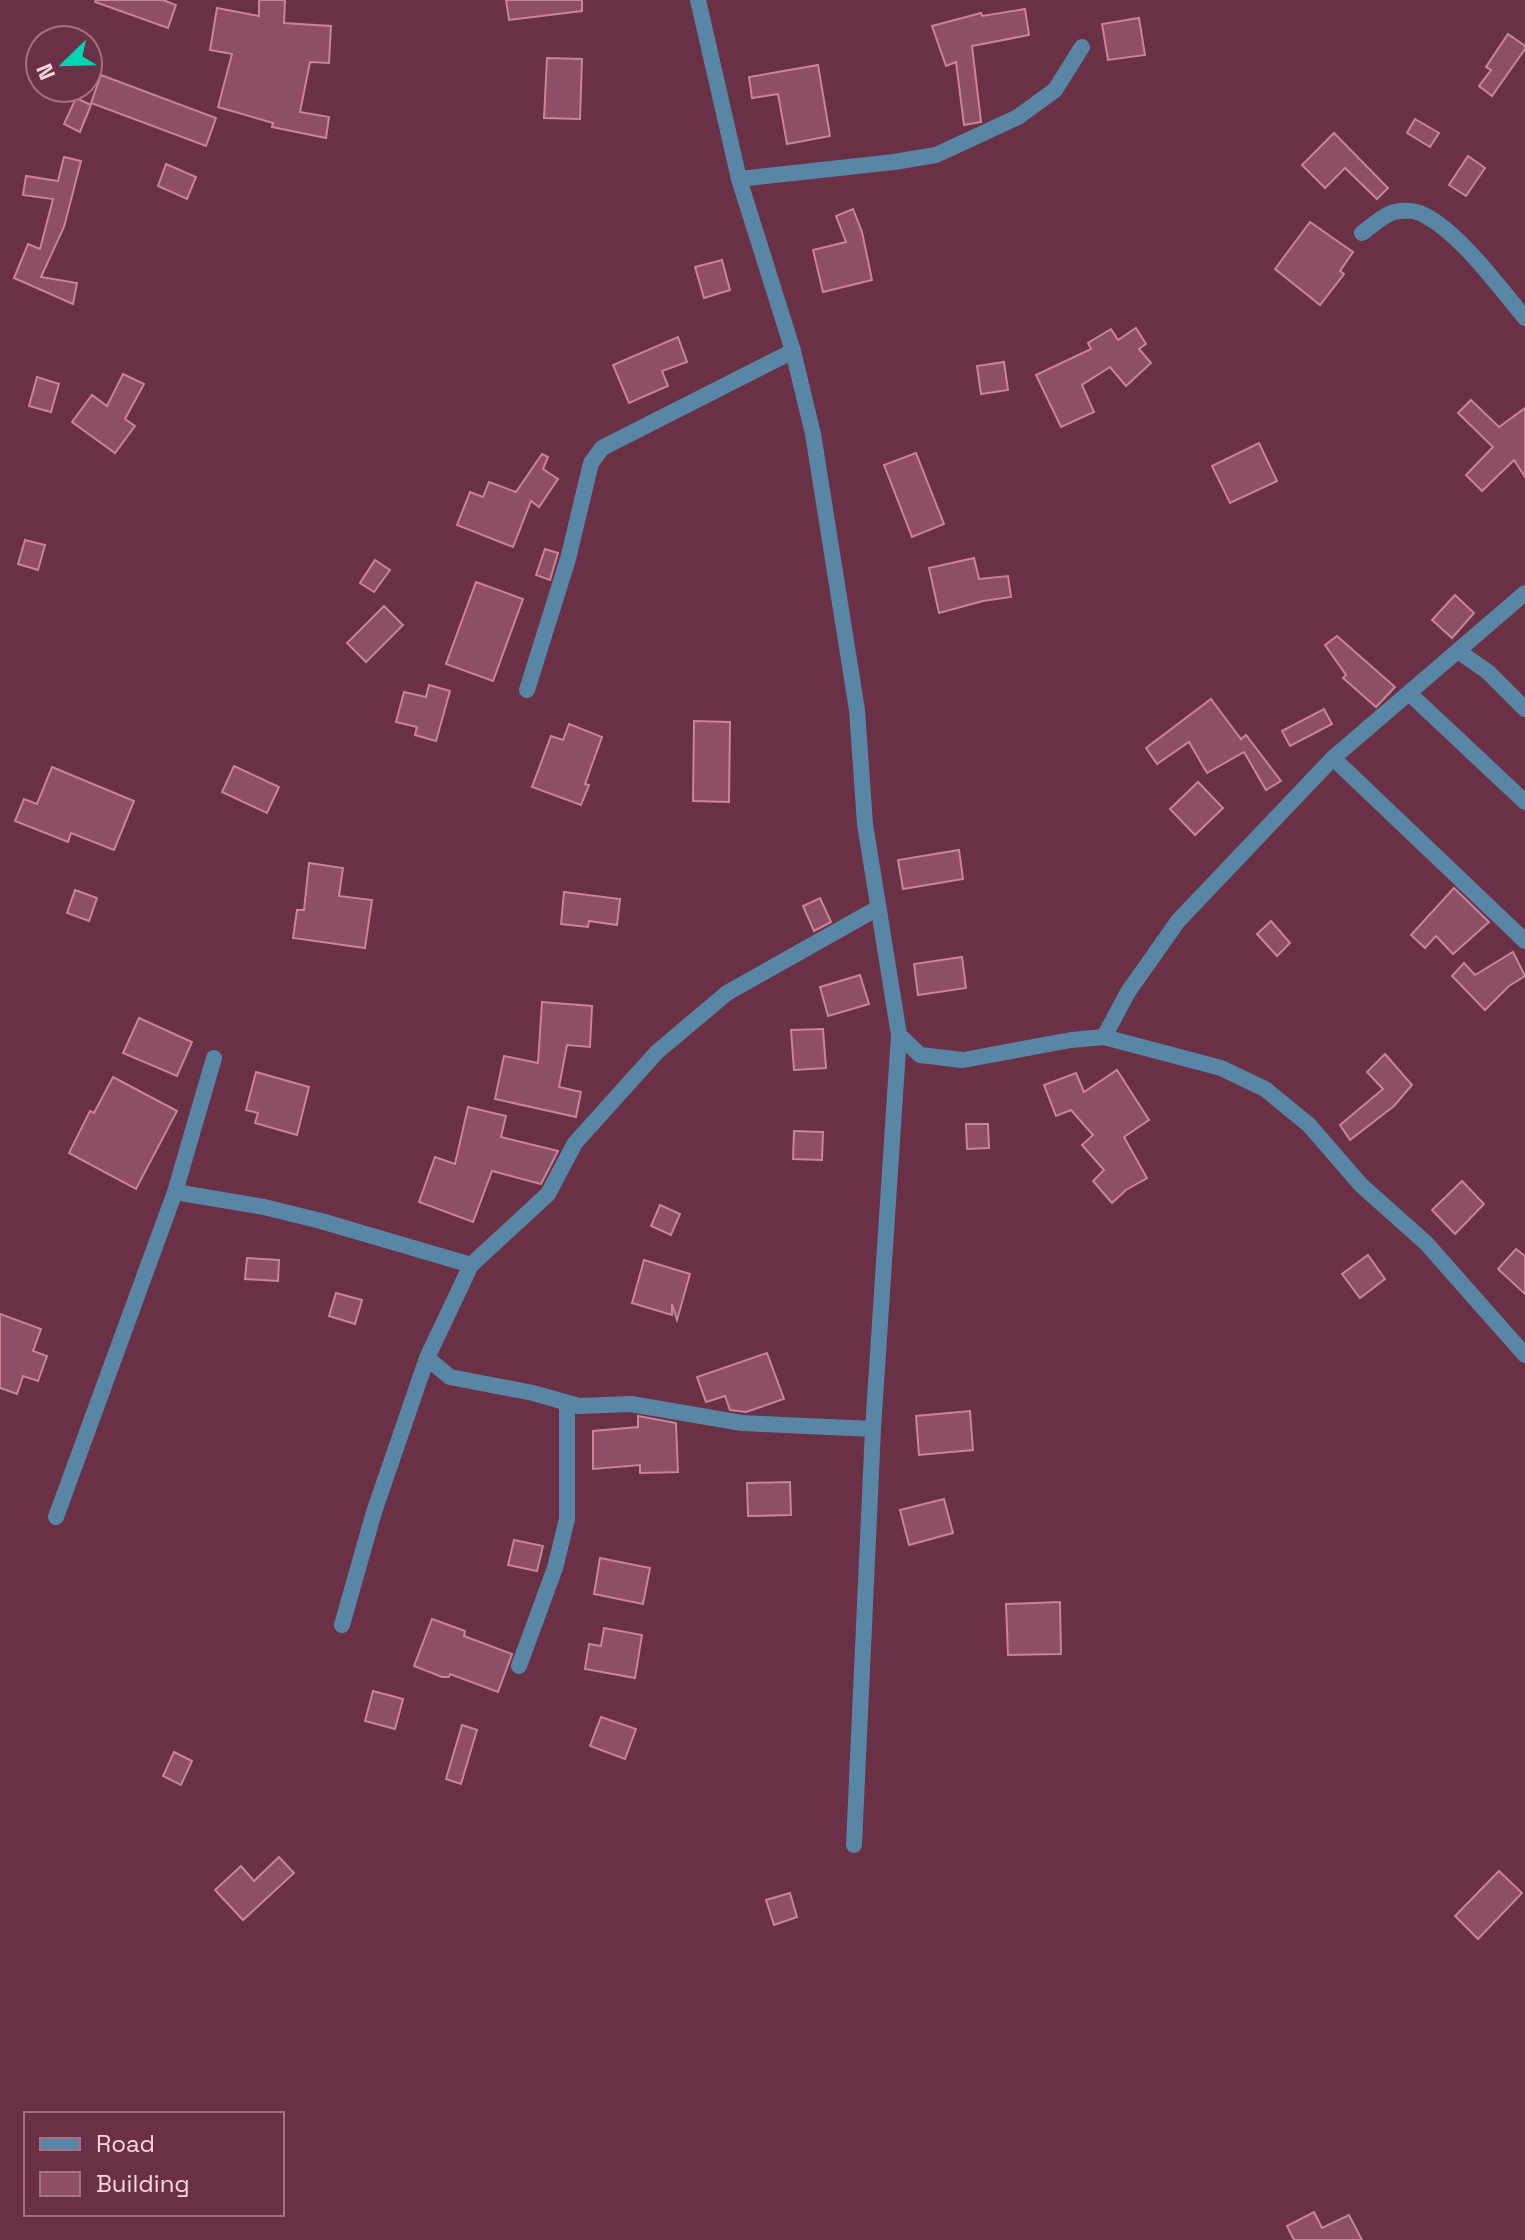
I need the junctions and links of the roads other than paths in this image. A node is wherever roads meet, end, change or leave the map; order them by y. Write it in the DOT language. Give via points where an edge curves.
graph roads {
  1 [pos="698,0"];
  2 [pos="1082,47"];
  3 [pos="739,179"];
  4 [pos="1362,233"];
  5 [pos="1525,318"];
  6 [pos="793,351"];
  7 [pos="1525,593"];
  8 [pos="1458,651"];
  9 [pos="527,690"];
  10 [pos="1410,694"];
  11 [pos="1525,709"];
  12 [pos="1333,758"];
  13 [pos="1525,802"];
  14 [pos="878,908"];
  15 [pos="1525,941"];
  16 [pos="899,1035"];
  17 [pos="1104,1037"];
  18 [pos="214,1058"];
  19 [pos="175,1192"];
  20 [pos="471,1265"];
  21 [pos="1525,1355"];
  22 [pos="427,1358"];
  23 [pos="567,1403"];
  24 [pos="873,1429"];
  25 [pos="56,1517"];
  26 [pos="342,1625"];
  27 [pos="519,1666"];
  28 [pos="854,1845"];
  1 -- 3 [label="street"];
  2 -- 3 [label="street" via="1055,90 1018,117 936,155"];
  3 -- 6 [label="street"];
  4 -- 5 [label="street" via="1390,213 1422,213 1481,265"];
  6 -- 9 [label="street" via="602,448 591,463"];
  6 -- 14 [label="street" via="813,434 857,710 865,824"];
  7 -- 8 [label="street"];
  8 -- 10 [label="street"];
  8 -- 11 [label="street"];
  10 -- 12 [label="street"];
  10 -- 13 [label="street"];
  12 -- 15 [label="street"];
  12 -- 17 [label="street" via="1178,921"];
  14 -- 16 [label="street"];
  14 -- 20 [label="street" via="727,993 657,1052 575,1143 548,1194"];
  16 -- 17 [label="street" via="920,1055 963,1060"];
  16 -- 24 [label="street"];
  17 -- 21 [label="street" via="1221,1068 1265,1089 1309,1125 1361,1185 1426,1243"];
  18 -- 19 [label="street"];
  19 -- 20 [label="street" via="321,1221"];
  19 -- 25 [label="street"];
  20 -- 22 [label="street"];
  22 -- 23 [label="street" via="450,1377"];
  22 -- 26 [label="street"];
  23 -- 24 [label="street" via="631,1404 742,1423"];
  23 -- 27 [label="street" via="567,1519"];
  24 -- 28 [label="street"];
}
